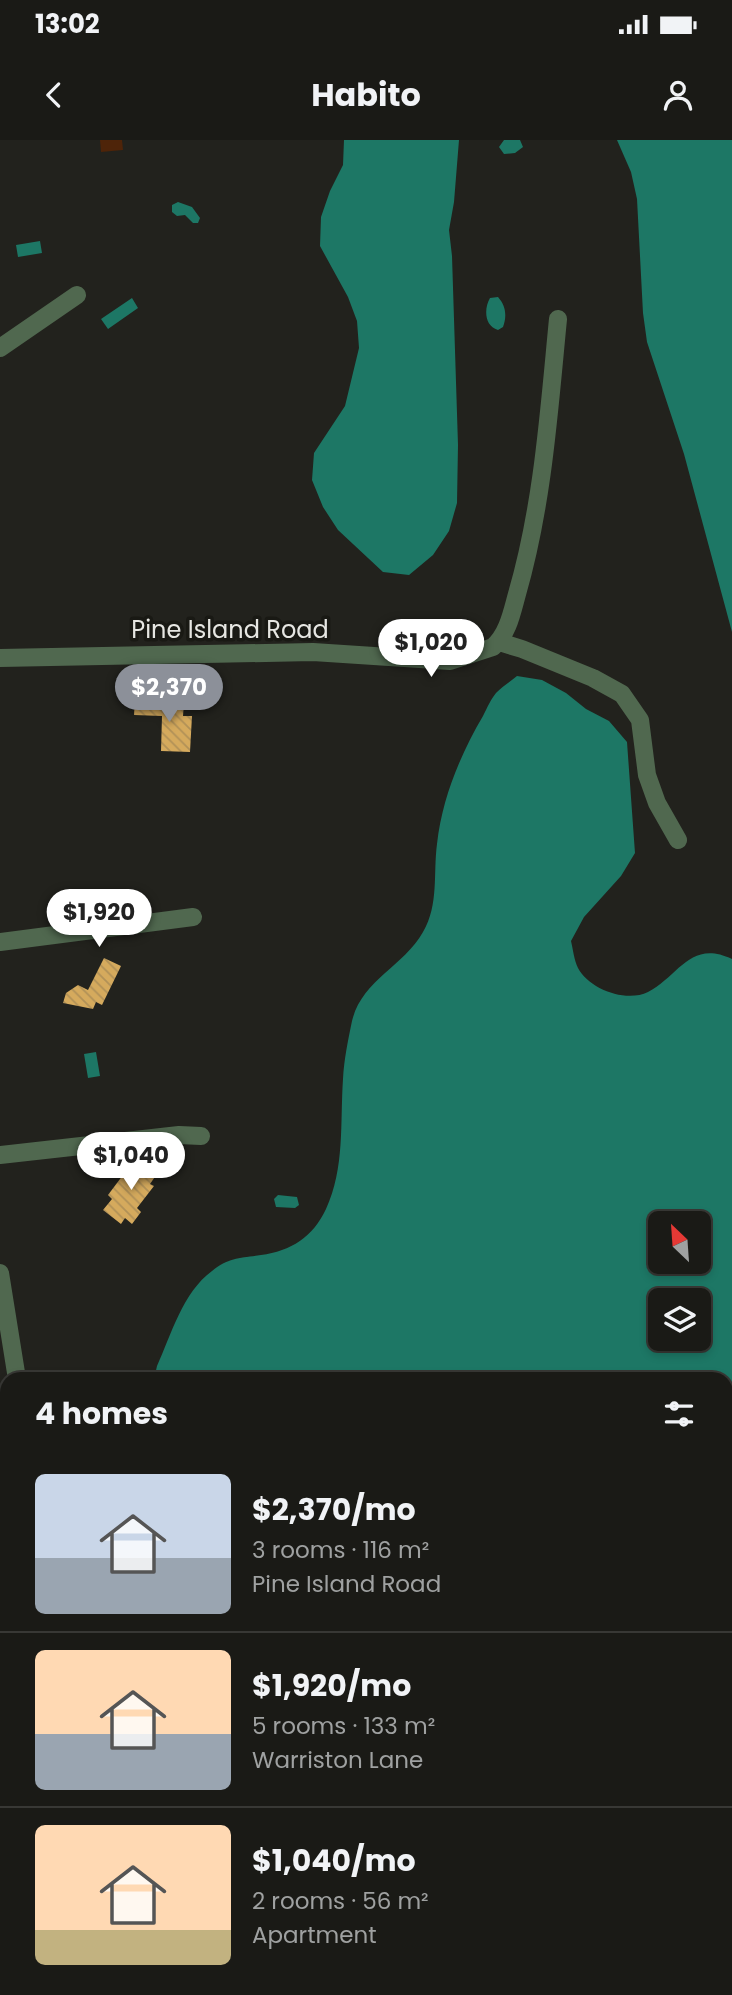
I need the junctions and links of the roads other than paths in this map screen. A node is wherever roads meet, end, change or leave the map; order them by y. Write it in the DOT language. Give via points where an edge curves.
graph roads {
  1 [pos="77,295"];
  2 [pos="558,319"];
  3 [pos="0,348"];
  4 [pos="499,642"];
  5 [pos="0,657"];
  6 [pos="678,840"];
  7 [pos="192,918"];
  8 [pos="0,942"];
  9 [pos="201,1136"];
  10 [pos="0,1155"];
  11 [pos="0,1273"];
  12 [pos="16,1372"];
  1 -- 3 [label="street"];
  2 -- 4 [label="street" via="542,478 526,563"];
  4 -- 5 [label="street, Pine Island Road" via="450,661 313,652"];
  4 -- 6 [label="street" via="622,694 640,720 647,775"];
  7 -- 8 [label="street"];
  9 -- 10 [label="street"];
  11 -- 12 [label="street"];
}
